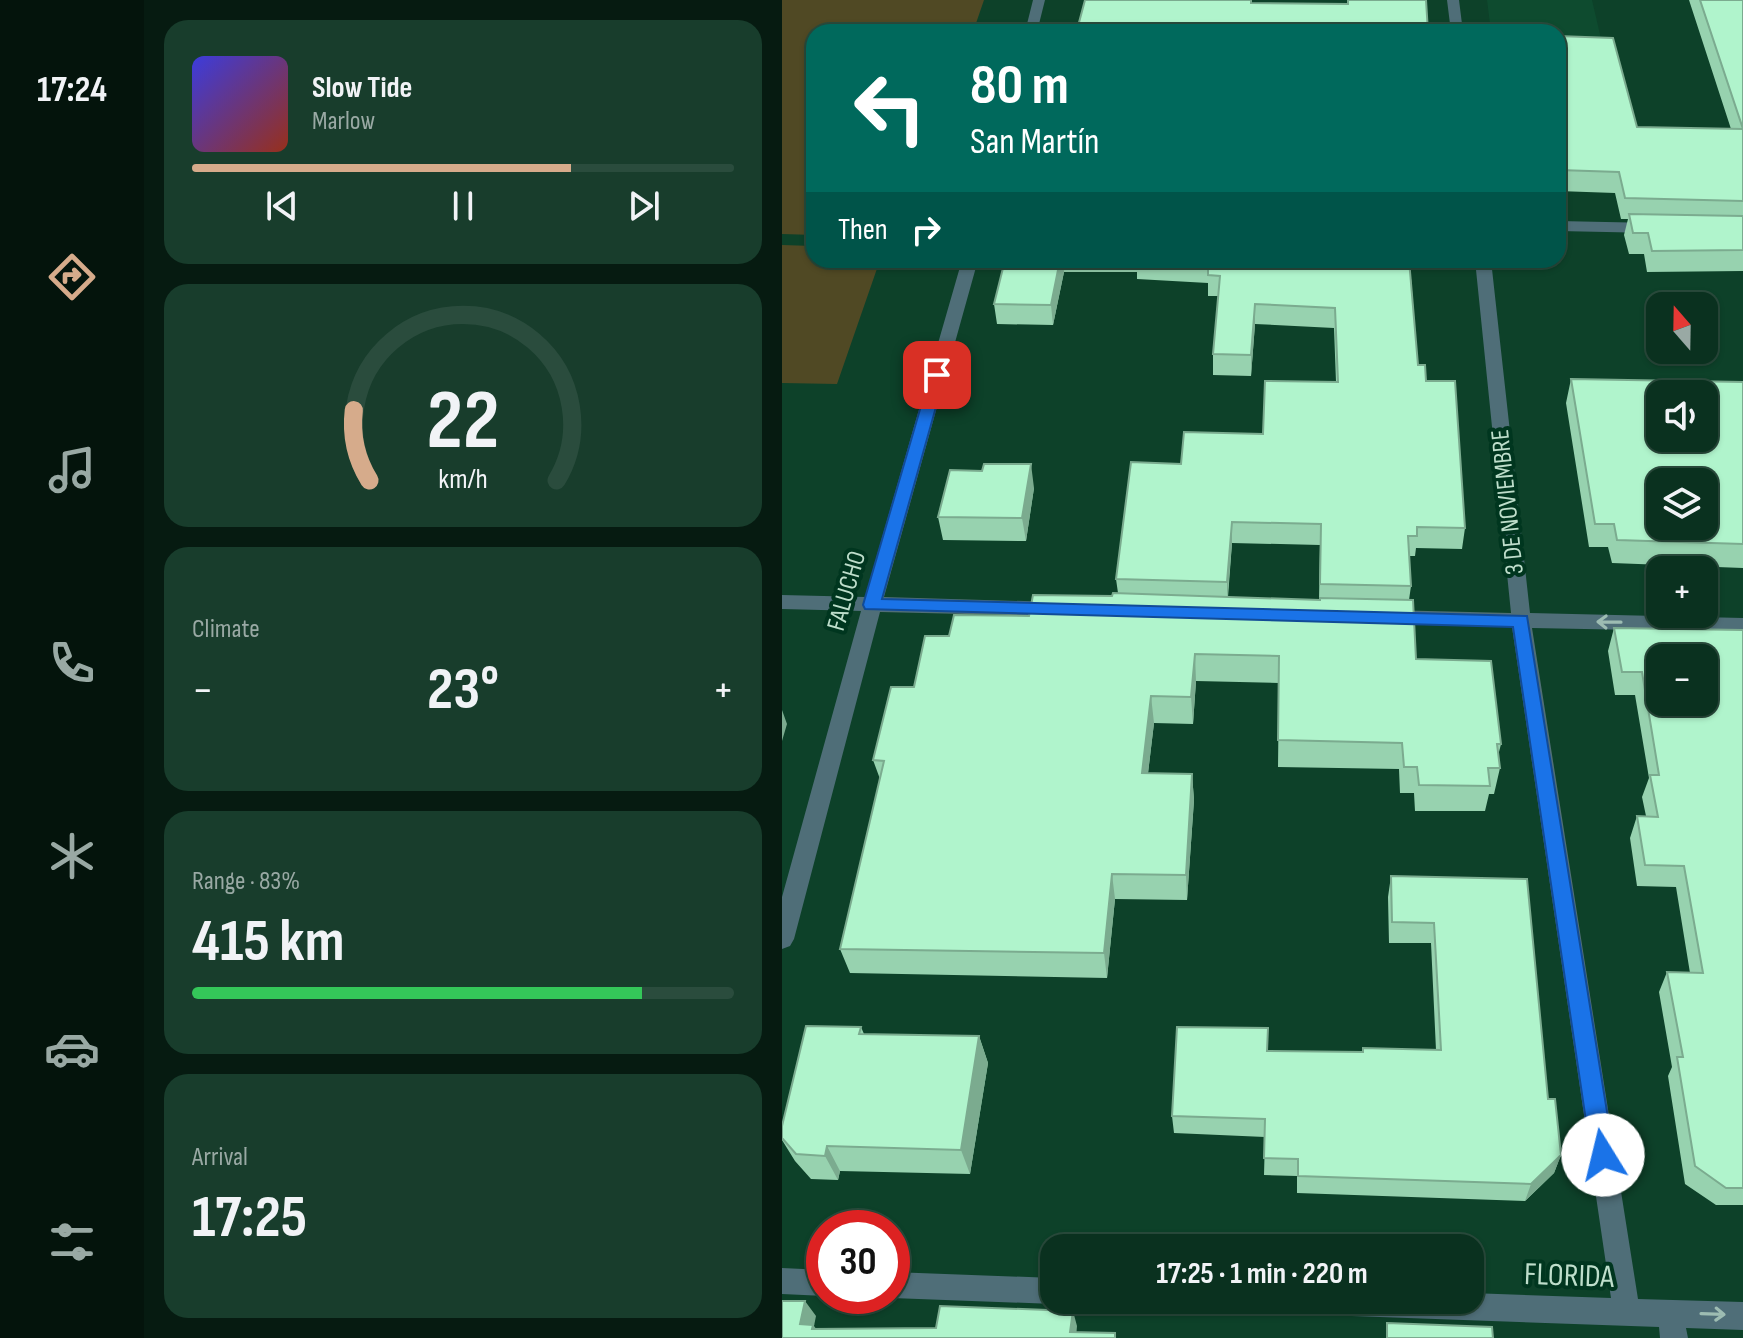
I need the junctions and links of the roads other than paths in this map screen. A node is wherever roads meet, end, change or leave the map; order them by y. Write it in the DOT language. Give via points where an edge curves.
graph roads {
  1 [pos="1039,0"];
  2 [pos="1453,0"];
  3 [pos="1033,24"];
  4 [pos="1456,24"];
  5 [pos="1566,226"];
  6 [pos="1666,228"];
  7 [pos="968,268"];
  8 [pos="1484,268"];
  9 [pos="782,602"];
  10 [pos="872,605"];
  11 [pos="1077,610"];
  12 [pos="1362,617"];
  13 [pos="1521,620"];
  14 [pos="1743,625"];
  15 [pos="782,939"];
  16 [pos="782,1281"];
  17 [pos="806,1282"];
  18 [pos="910,1286"];
  19 [pos="1040,1290"];
  20 [pos="1484,1307"];
  21 [pos="1627,1312"];
  22 [pos="1743,1316"];
  23 [pos="1673,1325"];
  1 -- 3 [label="street"];
  2 -- 4 [label="street"];
  5 -- 6 [label="street"];
  7 -- 10 [label="street, FALUCHO"];
  8 -- 13 [label="street, 3 DE NOVIEMBRE"];
  9 -- 10 [label="street"];
  10 -- 11 [label="street"];
  10 -- 15 [label="street, FALUCHO"];
  12 -- 13 [label="street"];
  14 -- 13 [label="street, one-way"];
  13 -- 21 [label="street, 3 DE NOVIEMBRE"];
  16 -- 17 [label="street"];
  18 -- 19 [label="street"];
  20 -- 21 [label="street, FLORIDA"];
  21 -- 23 [label="street, FLORIDA"];
  23 -- 22 [label="street, FLORIDA, one-way"];
}
